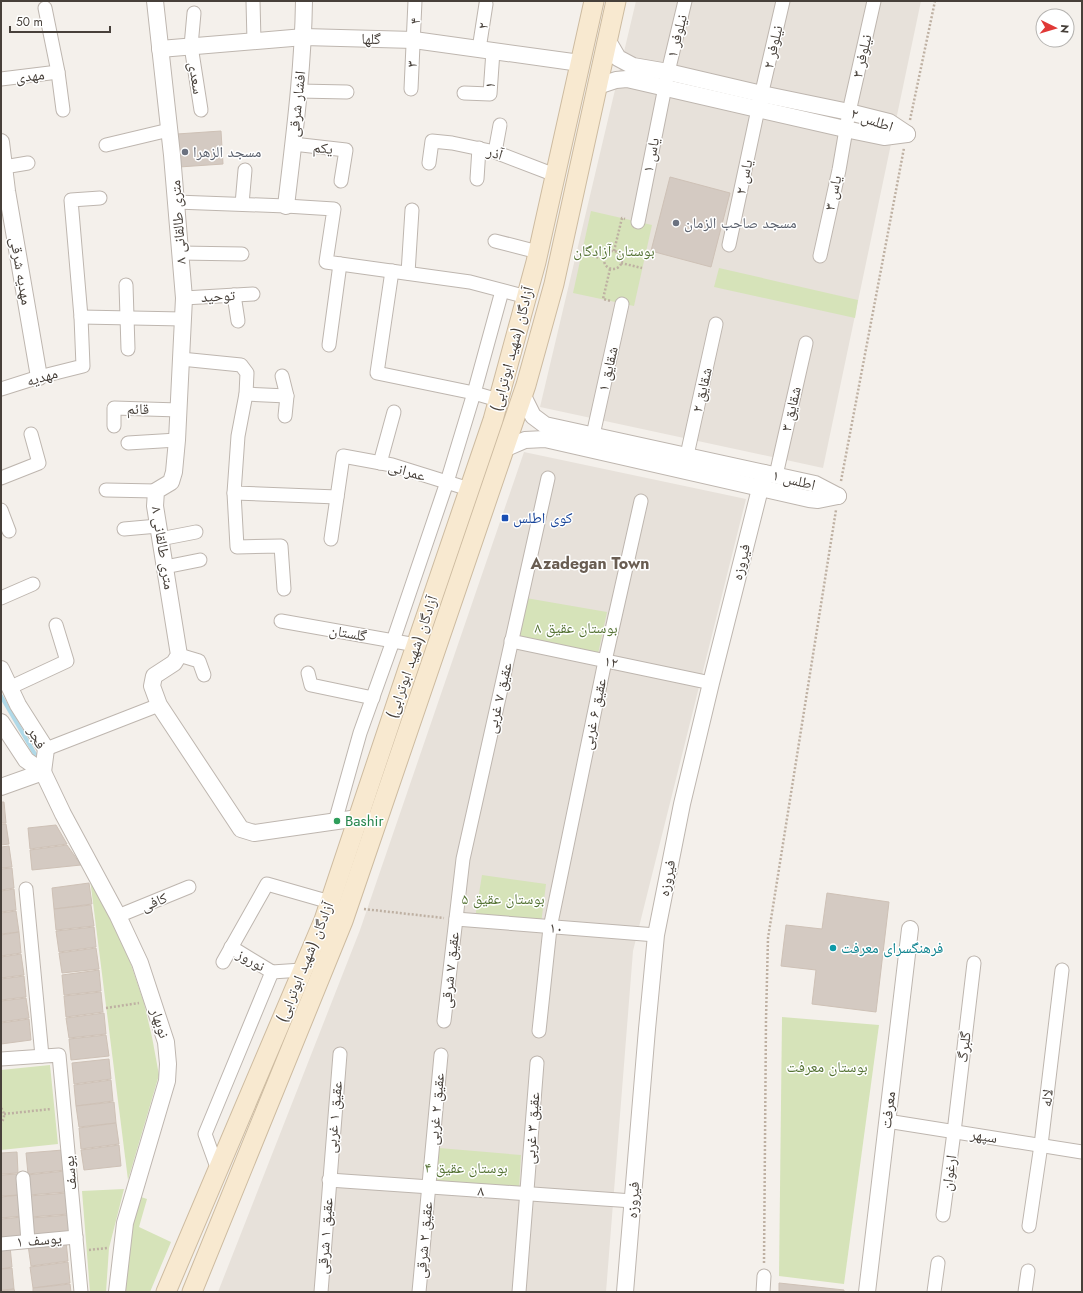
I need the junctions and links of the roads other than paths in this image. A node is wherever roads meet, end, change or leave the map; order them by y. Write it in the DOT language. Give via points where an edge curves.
graph roads {
  1 [pos="155,1"];
  2 [pos="253,1"];
  3 [pos="304,1"];
  4 [pos="415,1"];
  5 [pos="594,1"];
  6 [pos="616,1"];
  7 [pos="685,1"];
  8 [pos="783,1"];
  9 [pos="874,1"];
  10 [pos="486,4"];
  11 [pos="45,8"];
  12 [pos="194,13"];
  13 [pos="304,37"];
  14 [pos="414,40"];
  15 [pos="608,41"];
  16 [pos="254,42"];
  17 [pos="191,46"];
  18 [pos="160,49"];
  19 [pos="486,50"];
  20 [pos="580,62"];
  21 [pos="58,72"];
  22 [pos="668,72"];
  23 [pos="1,79"];
  24 [pos="598,86"];
  25 [pos="664,88"];
  26 [pos="411,89"];
  27 [pos="299,91"];
  28 [pos="347,92"];
  29 [pos="464,93"];
  30 [pos="760,102"];
  31 [pos="63,110"];
  32 [pos="201,110"];
  33 [pos="849,112"];
  34 [pos="500,125"];
  35 [pos="845,129"];
  36 [pos="170,130"];
  37 [pos="1,142"];
  38 [pos="106,144"];
  39 [pos="292,144"];
  40 [pos="479,148"];
  41 [pos="495,152"];
  42 [pos="28,163"];
  43 [pos="430,163"];
  44 [pos="4,167"];
  45 [pos="245,170"];
  46 [pos="555,175"];
  47 [pos="477,179"];
  48 [pos="341,181"];
  49 [pos="100,198"];
  50 [pos="176,202"];
  51 [pos="242,204"];
  52 [pos="286,206"];
  53 [pos="412,210"];
  54 [pos="638,222"];
  55 [pos="495,241"];
  56 [pos="729,245"];
  57 [pos="180,253"];
  58 [pos="242,254"];
  59 [pos="820,256"];
  60 [pos="537,257"];
  61 [pos="340,264"];
  62 [pos="558,266"];
  63 [pos="392,271"];
  64 [pos="408,273"];
  65 [pos="126,285"];
  66 [pos="502,290"];
  67 [pos="253,294"];
  68 [pos="234,295"];
  69 [pos="526,297"];
  70 [pos="184,298"];
  71 [pos="622,304"];
  72 [pos="81,317"];
  73 [pos="127,318"];
  74 [pos="183,319"];
  75 [pos="238,321"];
  76 [pos="716,324"];
  77 [pos="806,343"];
  78 [pos="329,345"];
  79 [pos="128,349"];
  80 [pos="181,359"];
  81 [pos="39,376"];
  82 [pos="282,376"];
  83 [pos="1,389"];
  84 [pos="474,393"];
  85 [pos="246,394"];
  86 [pos="287,396"];
  87 [pos="523,396"];
  88 [pos="498,400"];
  89 [pos="179,410"];
  90 [pos="394,412"];
  91 [pos="285,416"];
  92 [pos="114,426"];
  93 [pos="31,434"];
  94 [pos="593,435"];
  95 [pos="177,440"];
  96 [pos="128,443"];
  97 [pos="504,449"];
  98 [pos="687,455"];
  99 [pos="380,463"];
  100 [pos="1,478"];
  101 [pos="548,478"];
  102 [pos="767,479"];
  103 [pos="447,482"];
  104 [pos="469,489"];
  105 [pos="106,490"];
  106 [pos="156,491"];
  107 [pos="234,493"];
  108 [pos="838,496"];
  109 [pos="337,497"];
  110 [pos="641,501"];
  111 [pos="1,510"];
  112 [pos="124,530"];
  113 [pos="9,531"];
  114 [pos="159,532"];
  115 [pos="196,532"];
  116 [pos="331,539"];
  117 [pos="200,560"];
  118 [pos="165,567"];
  119 [pos="32,584"];
  120 [pos="284,589"];
  121 [pos="1,598"];
  122 [pos="281,621"];
  123 [pos="56,625"];
  124 [pos="393,641"];
  125 [pos="511,641"];
  126 [pos="416,645"];
  127 [pos="179,655"];
  128 [pos="605,661"];
  129 [pos="1,669"];
  130 [pos="308,673"];
  131 [pos="204,675"];
  132 [pos="710,683"];
  133 [pos="9,688"];
  134 [pos="373,698"];
  135 [pos="159,705"];
  136 [pos="1,722"];
  137 [pos="46,749"];
  138 [pos="43,772"];
  139 [pos="1,787"];
  140 [pos="358,818"];
  141 [pos="335,822"];
  142 [pos="189,887"];
  143 [pos="26,889"];
  144 [pos="339,905"];
  145 [pos="118,916"];
  146 [pos="456,919"];
  147 [pos="550,928"];
  148 [pos="910,929"];
  149 [pos="656,935"];
  150 [pos="230,947"];
  151 [pos="222,962"];
  152 [pos="974,963"];
  153 [pos="302,970"];
  154 [pos="1062,970"];
  155 [pos="272,972"];
  156 [pos="444,1021"];
  157 [pos="539,1031"];
  158 [pos="340,1054"];
  159 [pos="441,1055"];
  160 [pos="42,1056"];
  161 [pos="1,1060"];
  162 [pos="537,1063"];
  163 [pos="887,1121"];
  164 [pos="954,1132"];
  165 [pos="1041,1145"];
  166 [pos="1082,1152"];
  167 [pos="218,1170"];
  168 [pos="23,1178"];
  169 [pos="329,1180"];
  170 [pos="429,1187"];
  171 [pos="527,1194"];
  172 [pos="633,1201"];
  173 [pos="943,1214"];
  174 [pos="1030,1226"];
  175 [pos="76,1237"];
  176 [pos="28,1241"];
  177 [pos="1,1244"];
  178 [pos="179,1263"];
  179 [pos="938,1263"];
  180 [pos="1028,1271"];
  181 [pos="199,1274"];
  182 [pos="764,1276"];
  183 [pos="81,1292"];
  184 [pos="117,1292"];
  185 [pos="166,1292"];
  186 [pos="192,1292"];
  187 [pos="321,1292"];
  188 [pos="419,1292"];
  189 [pos="519,1292"];
  190 [pos="625,1292"];
  191 [pos="763,1292"];
  192 [pos="867,1292"];
  193 [pos="934,1292"];
  194 [pos="1025,1292"];
  1 -- 18 [label="street, ۸ متری طالقانی"];
  2 -- 16 [label="street"];
  3 -- 13 [label="street, افشار شرقی"];
  4 -- 14 [label="street, ۴"];
  5 -- 20 [label="main road, آزادگان (شهید ابوترابی)"];
  6 -- 15 [label="main road, آزادگان (شهید ابوترابی)"];
  7 -- 22 [label="street, نیلوفر ۱"];
  8 -- 30 [label="street, نیلوفر ۲"];
  9 -- 33 [label="street, نیلوفر ۳"];
  10 -- 19 [label="street, ۲"];
  11 -- 21 [label="street"];
  12 -- 17 [label="street, سعدی"];
  13 -- 14 [label="street, گلها"];
  13 -- 16 [label="street, گلها"];
  13 -- 27 [label="street, افشار شرقی"];
  14 -- 19 [label="street, گلها"];
  14 -- 26 [label="street, ۳"];
  15 -- 22 [label="street, اطلس ۲" via="618,58 633,66"];
  15 -- 24 [label="main road, آزادگان (شهید ابوترابی)"];
  16 -- 17 [label="street, گلها"];
  17 -- 18 [label="street, گلها"];
  17 -- 32 [label="street, سعدی"];
  18 -- 36 [label="street, ۸ متری طالقانی"];
  19 -- 20 [label="street, گلها"];
  19 -- 29 [label="street, ۱" via="490,94"];
  20 -- 46 [label="main road, آزادگان (شهید ابوترابی)"];
  21 -- 23 [label="street, مهدی"];
  21 -- 31 [label="street"];
  22 -- 25 [label="street, نیلوفر ۱"];
  22 -- 30 [label="street, اطلس ۲"];
  24 -- 25 [label="street, اطلس ۲" via="628,79"];
  24 -- 62 [label="main road, آزادگان (شهید ابوترابی)"];
  25 -- 30 [label="street, اطلس ۲"];
  25 -- 54 [label="street, یاس ۱"];
  27 -- 28 [label="street"];
  27 -- 39 [label="street, افشار شرقی"];
  30 -- 33 [label="street, اطلس ۲"];
  30 -- 35 [label="street, اطلس ۲"];
  30 -- 56 [label="street, یاس ۲"];
  33 -- 35 [label="street, نیلوفر ۳"];
  33 -- 35 [label="street, اطلس ۲" via="888,122 907,134 884,137"];
  34 -- 41 [label="street"];
  35 -- 59 [label="street, یاس ۳"];
  36 -- 38 [label="street"];
  36 -- 50 [label="street, ۸ متری طالقانی"];
  37 -- 44 [label="street, مهدیه شرقی"];
  39 -- 48 [label="street, یکم" via="346,150"];
  39 -- 52 [label="street, افشار شرقی"];
  40 -- 41 [label="street, آذر"];
  40 -- 43 [label="street, آذر" via="432,141"];
  40 -- 47 [label="street"];
  41 -- 46 [label="street, آذر"];
  42 -- 44 [label="street"];
  44 -- 81 [label="street, مهدیه شرقی"];
  45 -- 51 [label="street"];
  46 -- 60 [label="main road, آزادگان (شهید ابوترابی)"];
  49 -- 72 [label="street" via="71,200"];
  50 -- 51 [label="street"];
  50 -- 57 [label="street, ۸ متری طالقانی"];
  51 -- 52 [label="street"];
  52 -- 61 [label="street" via="334,209 326,262"];
  53 -- 64 [label="street"];
  55 -- 60 [label="street"];
  57 -- 58 [label="street"];
  57 -- 70 [label="street, ۸ متری طالقانی"];
  60 -- 62 [label="main road"];
  60 -- 69 [label="main road, آزادگان (شهید ابوترابی)"];
  61 -- 63 [label="street"];
  61 -- 78 [label="street"];
  62 -- 87 [label="main road, آزادگان (شهید ابوترابی)"];
  63 -- 64 [label="street"];
  63 -- 84 [label="street" via="377,373"];
  64 -- 66 [label="street" via="470,282"];
  65 -- 73 [label="street"];
  66 -- 69 [label="street"];
  66 -- 84 [label="street"];
  67 -- 68 [label="street, توحید"];
  68 -- 70 [label="street, توحید"];
  68 -- 75 [label="street"];
  69 -- 88 [label="main road, آزادگان (شهید ابوترابی)"];
  70 -- 74 [label="street, ۸ متری طالقانی"];
  71 -- 94 [label="street, شقایق ۱"];
  72 -- 73 [label="street"];
  72 -- 81 [label="street, مهدیه" via="83,366"];
  73 -- 74 [label="street"];
  73 -- 79 [label="street"];
  74 -- 80 [label="street, ۸ متری طالقانی"];
  76 -- 98 [label="street, شقایق ۲"];
  77 -- 102 [label="street, شقایق ۳"];
  80 -- 85 [label="street" via="241,365 248,373"];
  80 -- 89 [label="street, ۸ متری طالقانی"];
  81 -- 83 [label="street, مهدیه"];
  82 -- 86 [label="street"];
  84 -- 88 [label="street"];
  84 -- 103 [label="street"];
  85 -- 86 [label="street"];
  85 -- 107 [label="street" via="238,436"];
  86 -- 91 [label="street"];
  87 -- 94 [label="street, اطلس ۱" via="533,416 545,425"];
  87 -- 97 [label="main road, آزادگان (شهید ابوترابی)"];
  88 -- 104 [label="main road, آزادگان (شهید ابوترابی)"];
  89 -- 92 [label="street, قائم" via="114,408"];
  89 -- 95 [label="street, ۸ متری طالقانی"];
  90 -- 99 [label="street"];
  93 -- 100 [label="street" via="39,463"];
  94 -- 98 [label="street, اطلس ۱"];
  95 -- 96 [label="street"];
  95 -- 106 [label="street, ۸ متری طالقانی" via="171,482"];
  97 -- 102 [label="street, اطلس ۱" via="526,440 544,439"];
  97 -- 144 [label="main road, آزادگان (شهید ابوترابی)"];
  98 -- 102 [label="street, اطلس ۱"];
  99 -- 103 [label="street, عمرانی"];
  99 -- 109 [label="street, عمرانی" via="343,456"];
  101 -- 125 [label="street, عقیق ۷ غربی"];
  102 -- 108 [label="street, اطلس ۱" via="809,499"];
  102 -- 132 [label="street, فیروزه"];
  103 -- 104 [label="street, عمرانی"];
  103 -- 124 [label="street"];
  104 -- 126 [label="main road, آزادگان (شهید ابوترابی)"];
  105 -- 106 [label="street"];
  106 -- 114 [label="street, ۸ متری طالقانی" via="155,506"];
  107 -- 109 [label="street"];
  107 -- 120 [label="street" via="237,547 281,546"];
  109 -- 116 [label="street"];
  110 -- 128 [label="street, عقیق ۶ غربی"];
  111 -- 113 [label="street"];
  112 -- 114 [label="street"];
  114 -- 115 [label="street"];
  114 -- 118 [label="street, ۸ متری طالقانی"];
  117 -- 118 [label="street"];
  118 -- 127 [label="street, ۸ متری طالقانی"];
  119 -- 121 [label="street"];
  122 -- 124 [label="street, گلستان"];
  123 -- 133 [label="street" via="67,661"];
  124 -- 126 [label="street, گلستان"];
  124 -- 134 [label="street"];
  125 -- 128 [label="street, ۱۲"];
  125 -- 146 [label="street, عقیق ۷ غربی" via="463,858"];
  126 -- 140 [label="main road, آزادگان (شهید ابوترابی)"];
  127 -- 131 [label="street" via="199,662"];
  127 -- 135 [label="street" via="174,663 154,676 152,686"];
  128 -- 132 [label="street, ۱۲"];
  128 -- 147 [label="street, عقیق ۶ غربی"];
  129 -- 133 [label="street, فجر"];
  130 -- 134 [label="street" via="311,685"];
  132 -- 149 [label="street, فیروزه" via="682,804"];
  133 -- 137 [label="street, فجر"];
  134 -- 141 [label="street" via="360,733"];
  135 -- 137 [label="street"];
  135 -- 141 [label="street" via="241,829 254,832"];
  136 -- 138 [label="street, فجر" via="26,760"];
  137 -- 138 [label="street, فجر"];
  138 -- 139 [label="street"];
  138 -- 145 [label="street, نوبهار" via="62,814"];
  140 -- 141 [label="street"];
  140 -- 144 [label="main road, آزادگان (شهید ابوترابی)"];
  142 -- 145 [label="street, کافی"];
  143 -- 160 [label="street"];
  144 -- 150 [label="street" via="267,884"];
  144 -- 153 [label="main road, آزادگان (شهید ابوترابی)" via="324,920"];
  144 -- 181 [label="main road, آزادگان (شهید ابوترابی)"];
  145 -- 184 [label="street, نوبهار" via="142,969 166,1042 168,1064 167,1081 125,1223"];
  146 -- 147 [label="street, ۱۰"];
  146 -- 156 [label="street, عقیق ۷ شرقی"];
  147 -- 149 [label="street, ۱۰"];
  147 -- 157 [label="street, عقیق ۶ غربی"];
  148 -- 163 [label="street, معرفت"];
  149 -- 172 [label="street, فیروزه"];
  150 -- 151 [label="street"];
  150 -- 155 [label="street, نوروز"];
  152 -- 164 [label="street, گلبرگ"];
  153 -- 155 [label="street"];
  153 -- 167 [label="main road, آزادگان (شهید ابوترابی)"];
  154 -- 165 [label="street, لاله"];
  155 -- 167 [label="street" via="205,1134"];
  158 -- 169 [label="street, عقیق ۱ غربی"];
  159 -- 170 [label="street, عقیق ۲ غربی"];
  160 -- 161 [label="street"];
  160 -- 175 [label="street, یوسف" via="59,1055"];
  162 -- 171 [label="street, عقیق ۳ غربی"];
  163 -- 164 [label="street, سپهر"];
  163 -- 192 [label="street, معرفت"];
  164 -- 165 [label="street, سپهر"];
  164 -- 173 [label="street, ارغوان"];
  165 -- 166 [label="street, سپهر"];
  165 -- 174 [label="street, لاله"];
  167 -- 178 [label="main road, آزادگان (شهید ابوترابی)"];
  168 -- 176 [label="street"];
  169 -- 170 [label="street, ۸"];
  169 -- 187 [label="street, عقیق ۱ شرقی"];
  170 -- 171 [label="street, ۸"];
  170 -- 188 [label="street, عقیق ۲ شرقی"];
  171 -- 172 [label="street, ۸"];
  171 -- 189 [label="street, عقیق ۳ غربی"];
  172 -- 190 [label="street, فیروزه"];
  175 -- 176 [label="street, یوسف ۱"];
  175 -- 183 [label="street, یوسف"];
  176 -- 177 [label="street, یوسف ۱"];
  178 -- 181 [label="main road"];
  178 -- 185 [label="main road, آزادگان (شهید ابوترابی)"];
  179 -- 193 [label="street"];
  180 -- 194 [label="street"];
  181 -- 186 [label="main road, آزادگان (شهید ابوترابی)"];
  182 -- 191 [label="street"];
}
